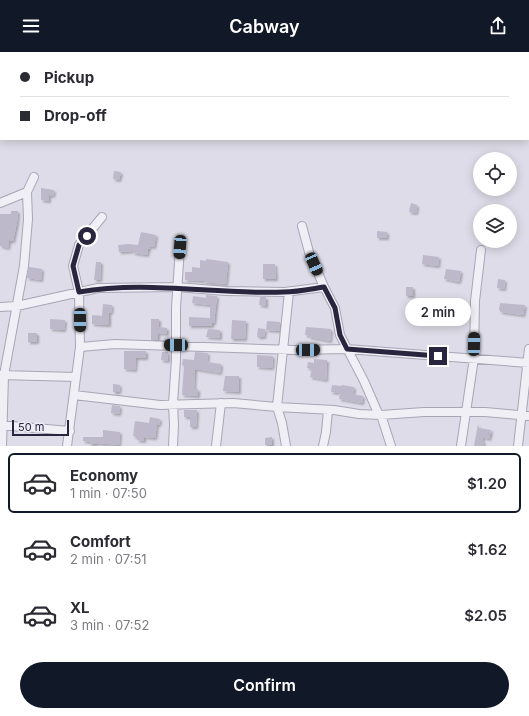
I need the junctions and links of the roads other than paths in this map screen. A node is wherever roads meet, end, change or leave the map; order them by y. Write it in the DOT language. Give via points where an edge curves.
graph roads {
  1 [pos="34,177"];
  2 [pos="27,192"];
  3 [pos="0,203"];
  4 [pos="102,217"];
  5 [pos="302,226"];
  6 [pos="180,247"];
  7 [pos="481,250"];
  8 [pos="177,287"];
  9 [pos="324,287"];
  10 [pos="79,292"];
  11 [pos="289,292"];
  12 [pos="17,306"];
  13 [pos="0,307"];
  14 [pos="176,345"];
  15 [pos="80,348"];
  16 [pos="347,349"];
  17 [pos="529,349"];
  18 [pos="283,350"];
  19 [pos="474,358"];
  20 [pos="528,363"];
  21 [pos="2,375"];
  22 [pos="76,377"];
  23 [pos="74,395"];
  24 [pos="221,403"];
  25 [pos="173,404"];
  26 [pos="277,407"];
  27 [pos="328,410"];
  28 [pos="466,412"];
  29 [pos="381,415"];
  30 [pos="525,416"];
  31 [pos="2,425"];
  32 [pos="70,431"];
  33 [pos="2,446"];
  34 [pos="67,446"];
  35 [pos="173,446"];
  36 [pos="216,446"];
  37 [pos="286,446"];
  38 [pos="323,446"];
  39 [pos="391,446"];
  40 [pos="461,446"];
  41 [pos="518,446"];
  1 -- 2 [label="street"];
  2 -- 3 [label="street"];
  2 -- 12 [label="street" via="28,218"];
  4 -- 10 [label="street" via="79,245 73,266"];
  5 -- 9 [label="street" via="308,252"];
  6 -- 8 [label="street"];
  7 -- 19 [label="street" via="475,301"];
  8 -- 10 [label="street" via="98,288"];
  8 -- 11 [label="street"];
  8 -- 14 [label="street"];
  9 -- 11 [label="street"];
  9 -- 16 [label="street" via="335,308 340,335"];
  10 -- 12 [label="street"];
  10 -- 15 [label="street"];
  11 -- 18 [label="street"];
  12 -- 13 [label="street"];
  12 -- 21 [label="street"];
  14 -- 15 [label="street" via="115,344"];
  14 -- 18 [label="street"];
  14 -- 25 [label="street"];
  15 -- 22 [label="street"];
  16 -- 18 [label="street"];
  16 -- 19 [label="street"];
  16 -- 29 [label="street"];
  17 -- 20 [label="street"];
  18 -- 26 [label="street"];
  19 -- 20 [label="street"];
  19 -- 28 [label="street"];
  20 -- 30 [label="street"];
  21 -- 22 [label="street"];
  21 -- 31 [label="street"];
  22 -- 23 [label="street"];
  23 -- 25 [label="street" via="160,405"];
  23 -- 32 [label="street"];
  24 -- 25 [label="street"];
  24 -- 26 [label="street"];
  24 -- 36 [label="street"];
  25 -- 35 [label="street"];
  26 -- 27 [label="street"];
  26 -- 37 [label="street"];
  27 -- 29 [label="street"];
  27 -- 38 [label="street"];
  28 -- 29 [label="street"];
  28 -- 30 [label="street"];
  28 -- 40 [label="street"];
  29 -- 39 [label="street"];
  30 -- 41 [label="street"];
  31 -- 32 [label="street"];
  31 -- 33 [label="street"];
  32 -- 34 [label="street"];
}
